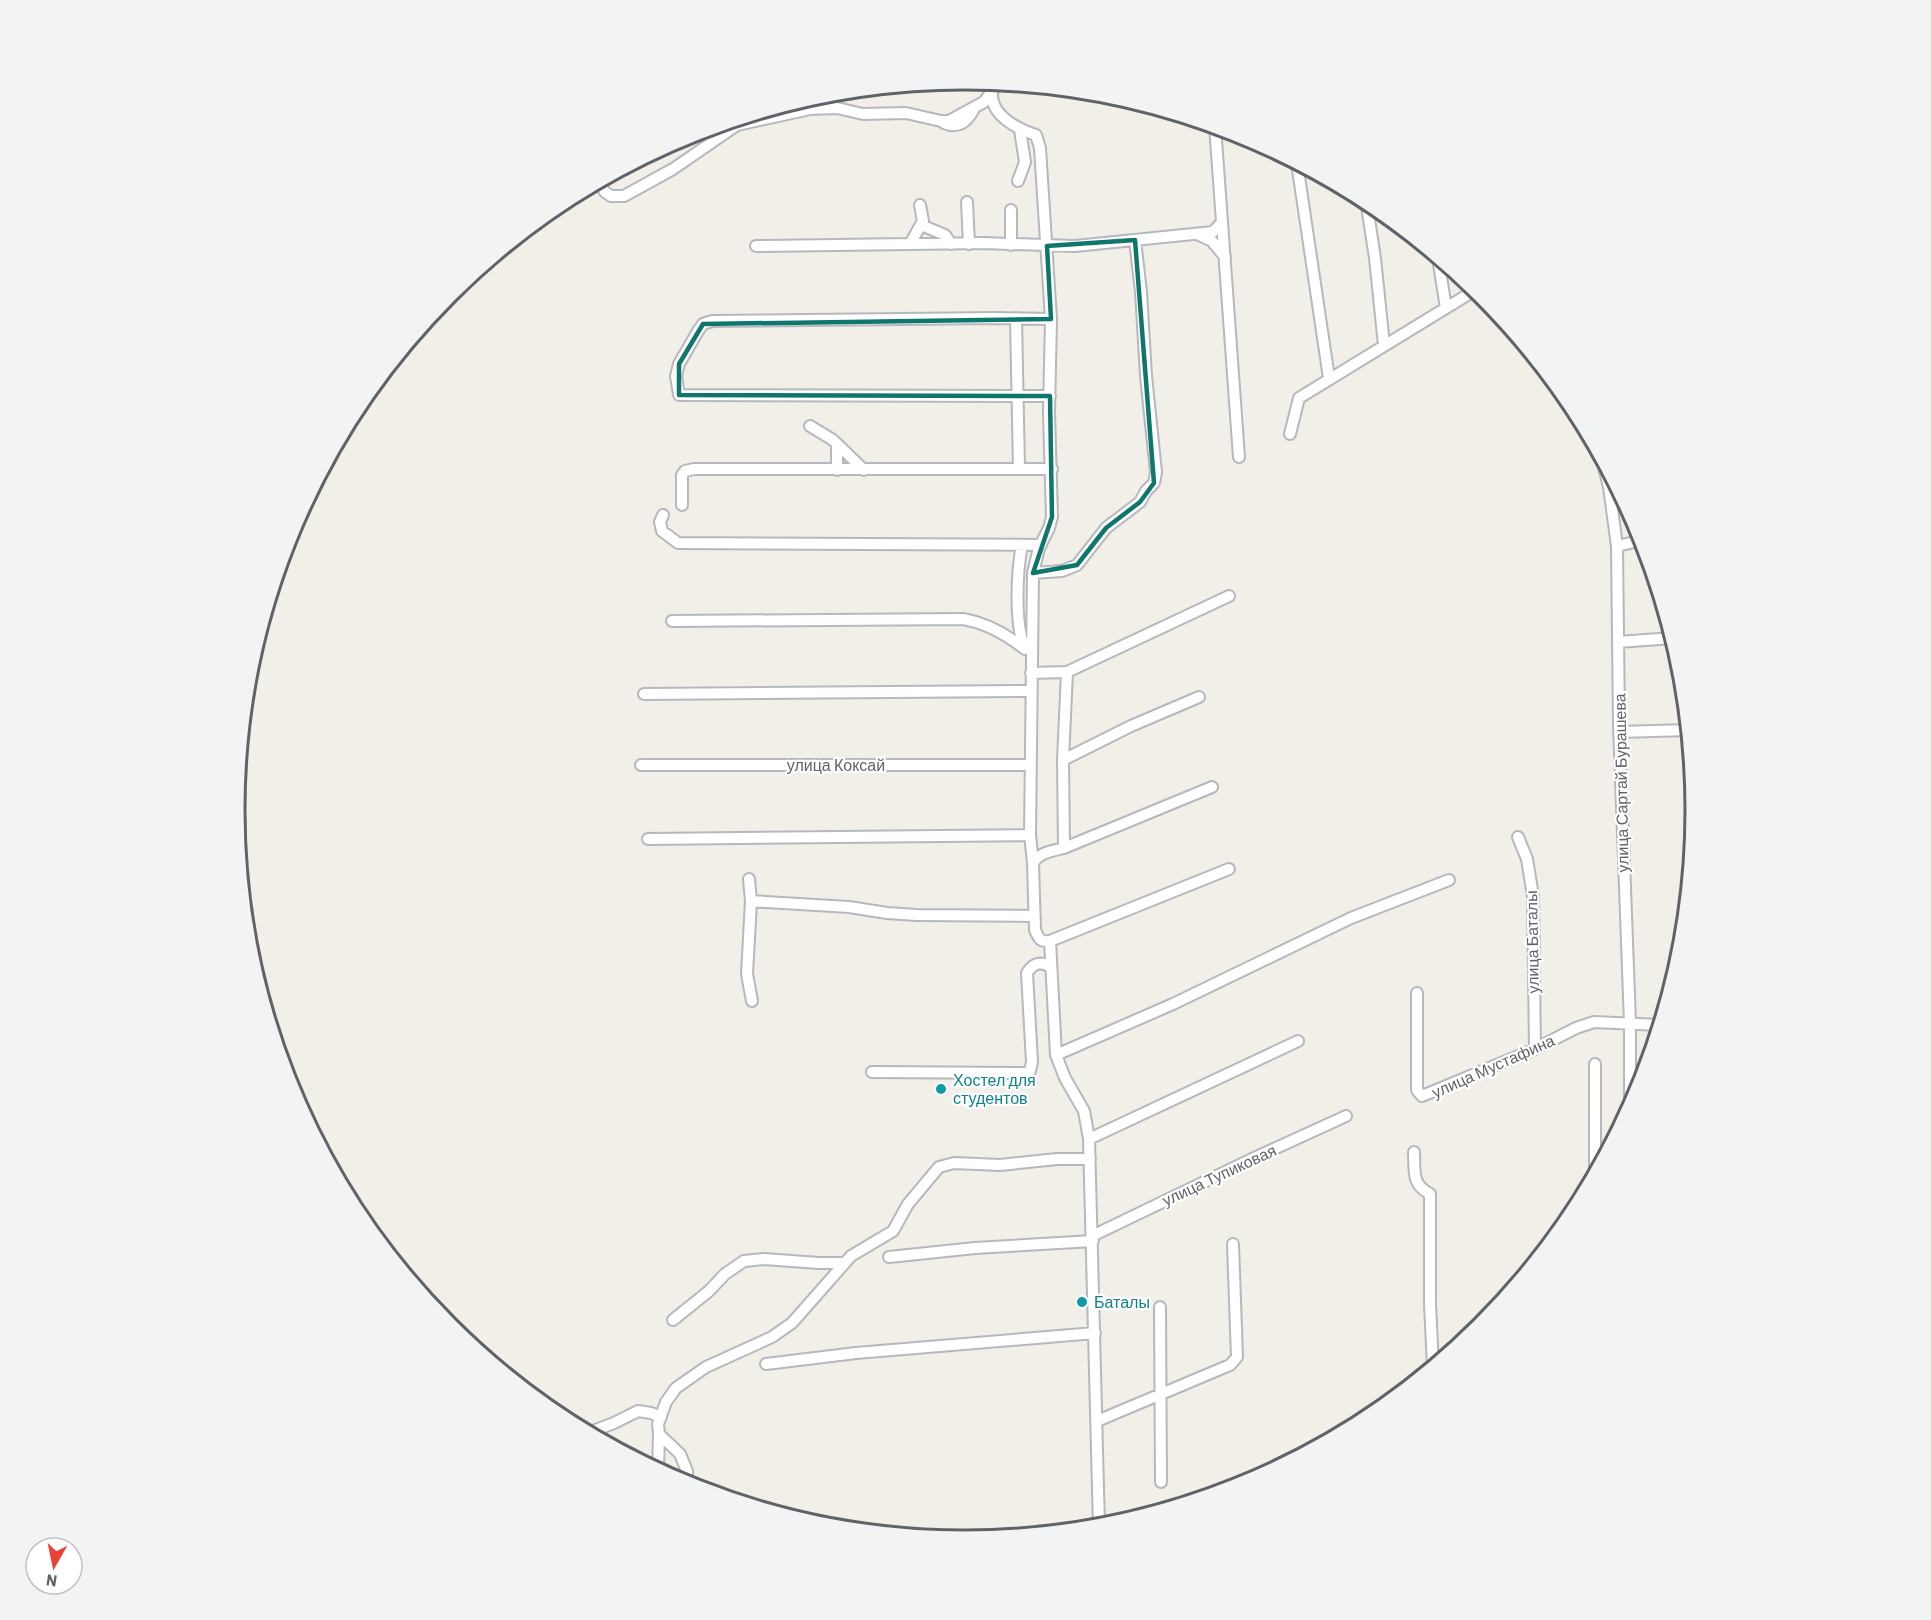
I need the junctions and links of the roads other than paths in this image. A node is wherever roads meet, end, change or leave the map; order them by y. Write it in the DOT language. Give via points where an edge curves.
graph roads {
  1 [pos="992,91"];
  2 [pos="994,91"];
  3 [pos="768,118"];
  4 [pos="731,129"];
  5 [pos="1020,130"];
  6 [pos="1216,135"];
  7 [pos="1298,171"];
  8 [pos="1018,181"];
  9 [pos="602,188"];
  10 [pos="967,202"];
  11 [pos="920,205"];
  12 [pos="1011,210"];
  13 [pos="1368,212"];
  14 [pos="1222,222"];
  15 [pos="921,225"];
  16 [pos="1197,235"];
  17 [pos="1135,240"];
  18 [pos="969,243"];
  19 [pos="910,244"];
  20 [pos="951,244"];
  21 [pos="1011,245"];
  22 [pos="756,246"];
  23 [pos="1047,246"];
  24 [pos="1226,257"];
  25 [pos="1440,269"];
  26 [pos="1468,295"];
  27 [pos="1446,308"];
  28 [pos="1016,318"];
  29 [pos="1052,319"];
  30 [pos="1384,345"];
  31 [pos="1329,378"];
  32 [pos="1018,395"];
  33 [pos="1050,396"];
  34 [pos="810,426"];
  35 [pos="1290,434"];
  36 [pos="837,444"];
  37 [pos="1239,457"];
  38 [pos="1019,469"];
  39 [pos="837,470"];
  40 [pos="864,470"];
  41 [pos="1052,470"];
  42 [pos="1609,489"];
  43 [pos="682,505"];
  44 [pos="663,515"];
  45 [pos="1634,542"];
  46 [pos="1022,544"];
  47 [pos="1041,545"];
  48 [pos="1617,546"];
  49 [pos="1033,573"];
  50 [pos="1229,596"];
  51 [pos="672,621"];
  52 [pos="1664,639"];
  53 [pos="1618,642"];
  54 [pos="1029,652"];
  55 [pos="1067,672"];
  56 [pos="1031,673"];
  57 [pos="1031,691"];
  58 [pos="645,694"];
  59 [pos="1198,697"];
  60 [pos="1681,730"];
  61 [pos="1619,732"];
  62 [pos="1063,760"];
  63 [pos="641,765"];
  64 [pos="1031,765"];
  65 [pos="1212,787"];
  66 [pos="1030,835"];
  67 [pos="1518,837"];
  68 [pos="648,839"];
  69 [pos="1064,848"];
  70 [pos="1033,863"];
  71 [pos="1229,869"];
  72 [pos="749,879"];
  73 [pos="1449,879"];
  74 [pos="751,901"];
  75 [pos="1035,916"];
  76 [pos="1050,941"];
  77 [pos="1051,968"];
  78 [pos="1417,993"];
  79 [pos="752,1001"];
  80 [pos="1630,1023"];
  81 [pos="1652,1024"];
  82 [pos="1298,1041"];
  83 [pos="1535,1049"];
  84 [pos="1056,1055"];
  85 [pos="1595,1064"];
  86 [pos="872,1072"];
  87 [pos="1630,1088"];
  88 [pos="1346,1116"];
  89 [pos="1089,1138"];
  90 [pos="1414,1152"];
  91 [pos="1090,1159"];
  92 [pos="1595,1159"];
  93 [pos="1093,1239"];
  94 [pos="1233,1244"];
  95 [pos="889,1257"];
  96 [pos="845,1263"];
  97 [pos="1160,1307"];
  98 [pos="673,1320"];
  99 [pos="1095,1333"];
  100 [pos="1433,1357"];
  101 [pos="766,1364"];
  102 [pos="1161,1395"];
  103 [pos="661,1417"];
  104 [pos="1097,1421"];
  105 [pos="597,1429"];
  106 [pos="659,1434"];
  107 [pos="658,1461"];
  108 [pos="687,1474"];
  109 [pos="1161,1482"];
  110 [pos="1099,1517"];
  1 -- 3 [label="street" via="974,109 949,121 837,108"];
  2 -- 5 [label="street" via="994,105"];
  4 -- 9 [label="street" via="680,165 624,196 611,196"];
  5 -- 8 [label="street" via="1025,162"];
  5 -- 23 [label="street" via="1039,132"];
  6 -- 14 [label="street"];
  7 -- 31 [label="street"];
  10 -- 18 [label="street"];
  11 -- 15 [label="street"];
  12 -- 21 [label="street"];
  13 -- 30 [label="street"];
  14 -- 16 [label="street" via="1213,232"];
  14 -- 24 [label="street"];
  15 -- 19 [label="street"];
  15 -- 20 [label="street" via="945,235"];
  16 -- 17 [label="street"];
  16 -- 24 [label="street" via="1212,242"];
  17 -- 23 [label="street"];
  17 -- 49 [label="street" via="1154,483 1140,502 1106,528 1077,565 1062,571"];
  18 -- 20 [label="street"];
  18 -- 21 [label="street"];
  19 -- 20 [label="street"];
  19 -- 22 [label="street"];
  21 -- 23 [label="street"];
  23 -- 29 [label="street"];
  24 -- 37 [label="street"];
  25 -- 27 [label="street"];
  26 -- 27 [label="street"];
  27 -- 30 [label="street"];
  28 -- 29 [label="street"];
  28 -- 32 [label="street"];
  28 -- 32 [label="street" via="712,321 698,331 676,376 678,395"];
  29 -- 33 [label="street"];
  30 -- 31 [label="street"];
  31 -- 35 [label="street" via="1299,398"];
  32 -- 33 [label="street"];
  32 -- 38 [label="street"];
  33 -- 41 [label="street"];
  34 -- 36 [label="street"];
  36 -- 39 [label="street"];
  36 -- 40 [label="street"];
  38 -- 40 [label="street"];
  38 -- 41 [label="street"];
  39 -- 40 [label="street"];
  39 -- 43 [label="street" via="685,471"];
  41 -- 47 [label="street" via="1052,517"];
  42 -- 48 [label="street, улица Сартай Бурашева"];
  44 -- 46 [label="street" via="662,531 678,543 687,544"];
  45 -- 48 [label="street"];
  46 -- 47 [label="street"];
  46 -- 54 [label="street" via="1020,637"];
  47 -- 49 [label="street"];
  48 -- 53 [label="street, улица Сартай Бурашева"];
  49 -- 54 [label="street"];
  50 -- 55 [label="street"];
  51 -- 54 [label="street" via="963,619 997,630"];
  52 -- 53 [label="street"];
  53 -- 61 [label="street, улица Сартай Бурашева"];
  54 -- 56 [label="street"];
  55 -- 56 [label="street"];
  55 -- 62 [label="street"];
  56 -- 57 [label="street"];
  57 -- 58 [label="street"];
  57 -- 64 [label="street"];
  59 -- 62 [label="street"];
  60 -- 61 [label="street"];
  61 -- 80 [label="street, улица Сартай Бурашева"];
  62 -- 69 [label="street"];
  63 -- 64 [label="street, улица Коксай"];
  64 -- 66 [label="street"];
  65 -- 69 [label="street"];
  66 -- 68 [label="street"];
  66 -- 70 [label="street"];
  67 -- 83 [label="street, улица Баталы" via="1527,859 1533,896"];
  69 -- 70 [label="street" via="1047,852"];
  70 -- 75 [label="street"];
  71 -- 76 [label="street"];
  72 -- 74 [label="street"];
  73 -- 84 [label="street" via="1351,918"];
  74 -- 75 [label="street" via="917,915"];
  74 -- 79 [label="street" via="747,974"];
  75 -- 76 [label="street" via="1039,939"];
  76 -- 77 [label="street"];
  77 -- 84 [label="street"];
  77 -- 86 [label="street" via="1038,963 1027,973 1030,1071"];
  78 -- 83 [label="street, улица Мустафина" via="1417,1089 1422,1096"];
  80 -- 81 [label="street, улица Мустафина"];
  80 -- 83 [label="street, улица Мустафина" via="1594,1022"];
  80 -- 87 [label="street, улица Сартай Бурашева"];
  82 -- 89 [label="street"];
  84 -- 89 [label="street" via="1084,1111"];
  85 -- 92 [label="street"];
  88 -- 93 [label="street, улица Тупиковая"];
  89 -- 91 [label="street"];
  90 -- 100 [label="street" via="1416,1179 1420,1189 1430,1194"];
  91 -- 93 [label="street"];
  91 -- 96 [label="street" via="1000,1165 954,1163 939,1167 908,1204 893,1231"];
  93 -- 95 [label="street"];
  93 -- 99 [label="street"];
  94 -- 102 [label="street" via="1237,1357 1230,1365"];
  96 -- 98 [label="street" via="744,1261"];
  96 -- 103 [label="street" via="792,1323 772,1337 706,1367 676,1388"];
  97 -- 102 [label="street"];
  99 -- 101 [label="street"];
  99 -- 104 [label="street"];
  102 -- 104 [label="street"];
  102 -- 109 [label="street"];
  103 -- 105 [label="street" via="638,1411"];
  103 -- 106 [label="street"];
  104 -- 110 [label="street"];
  106 -- 107 [label="street"];
  106 -- 108 [label="street" via="680,1454"];
}
